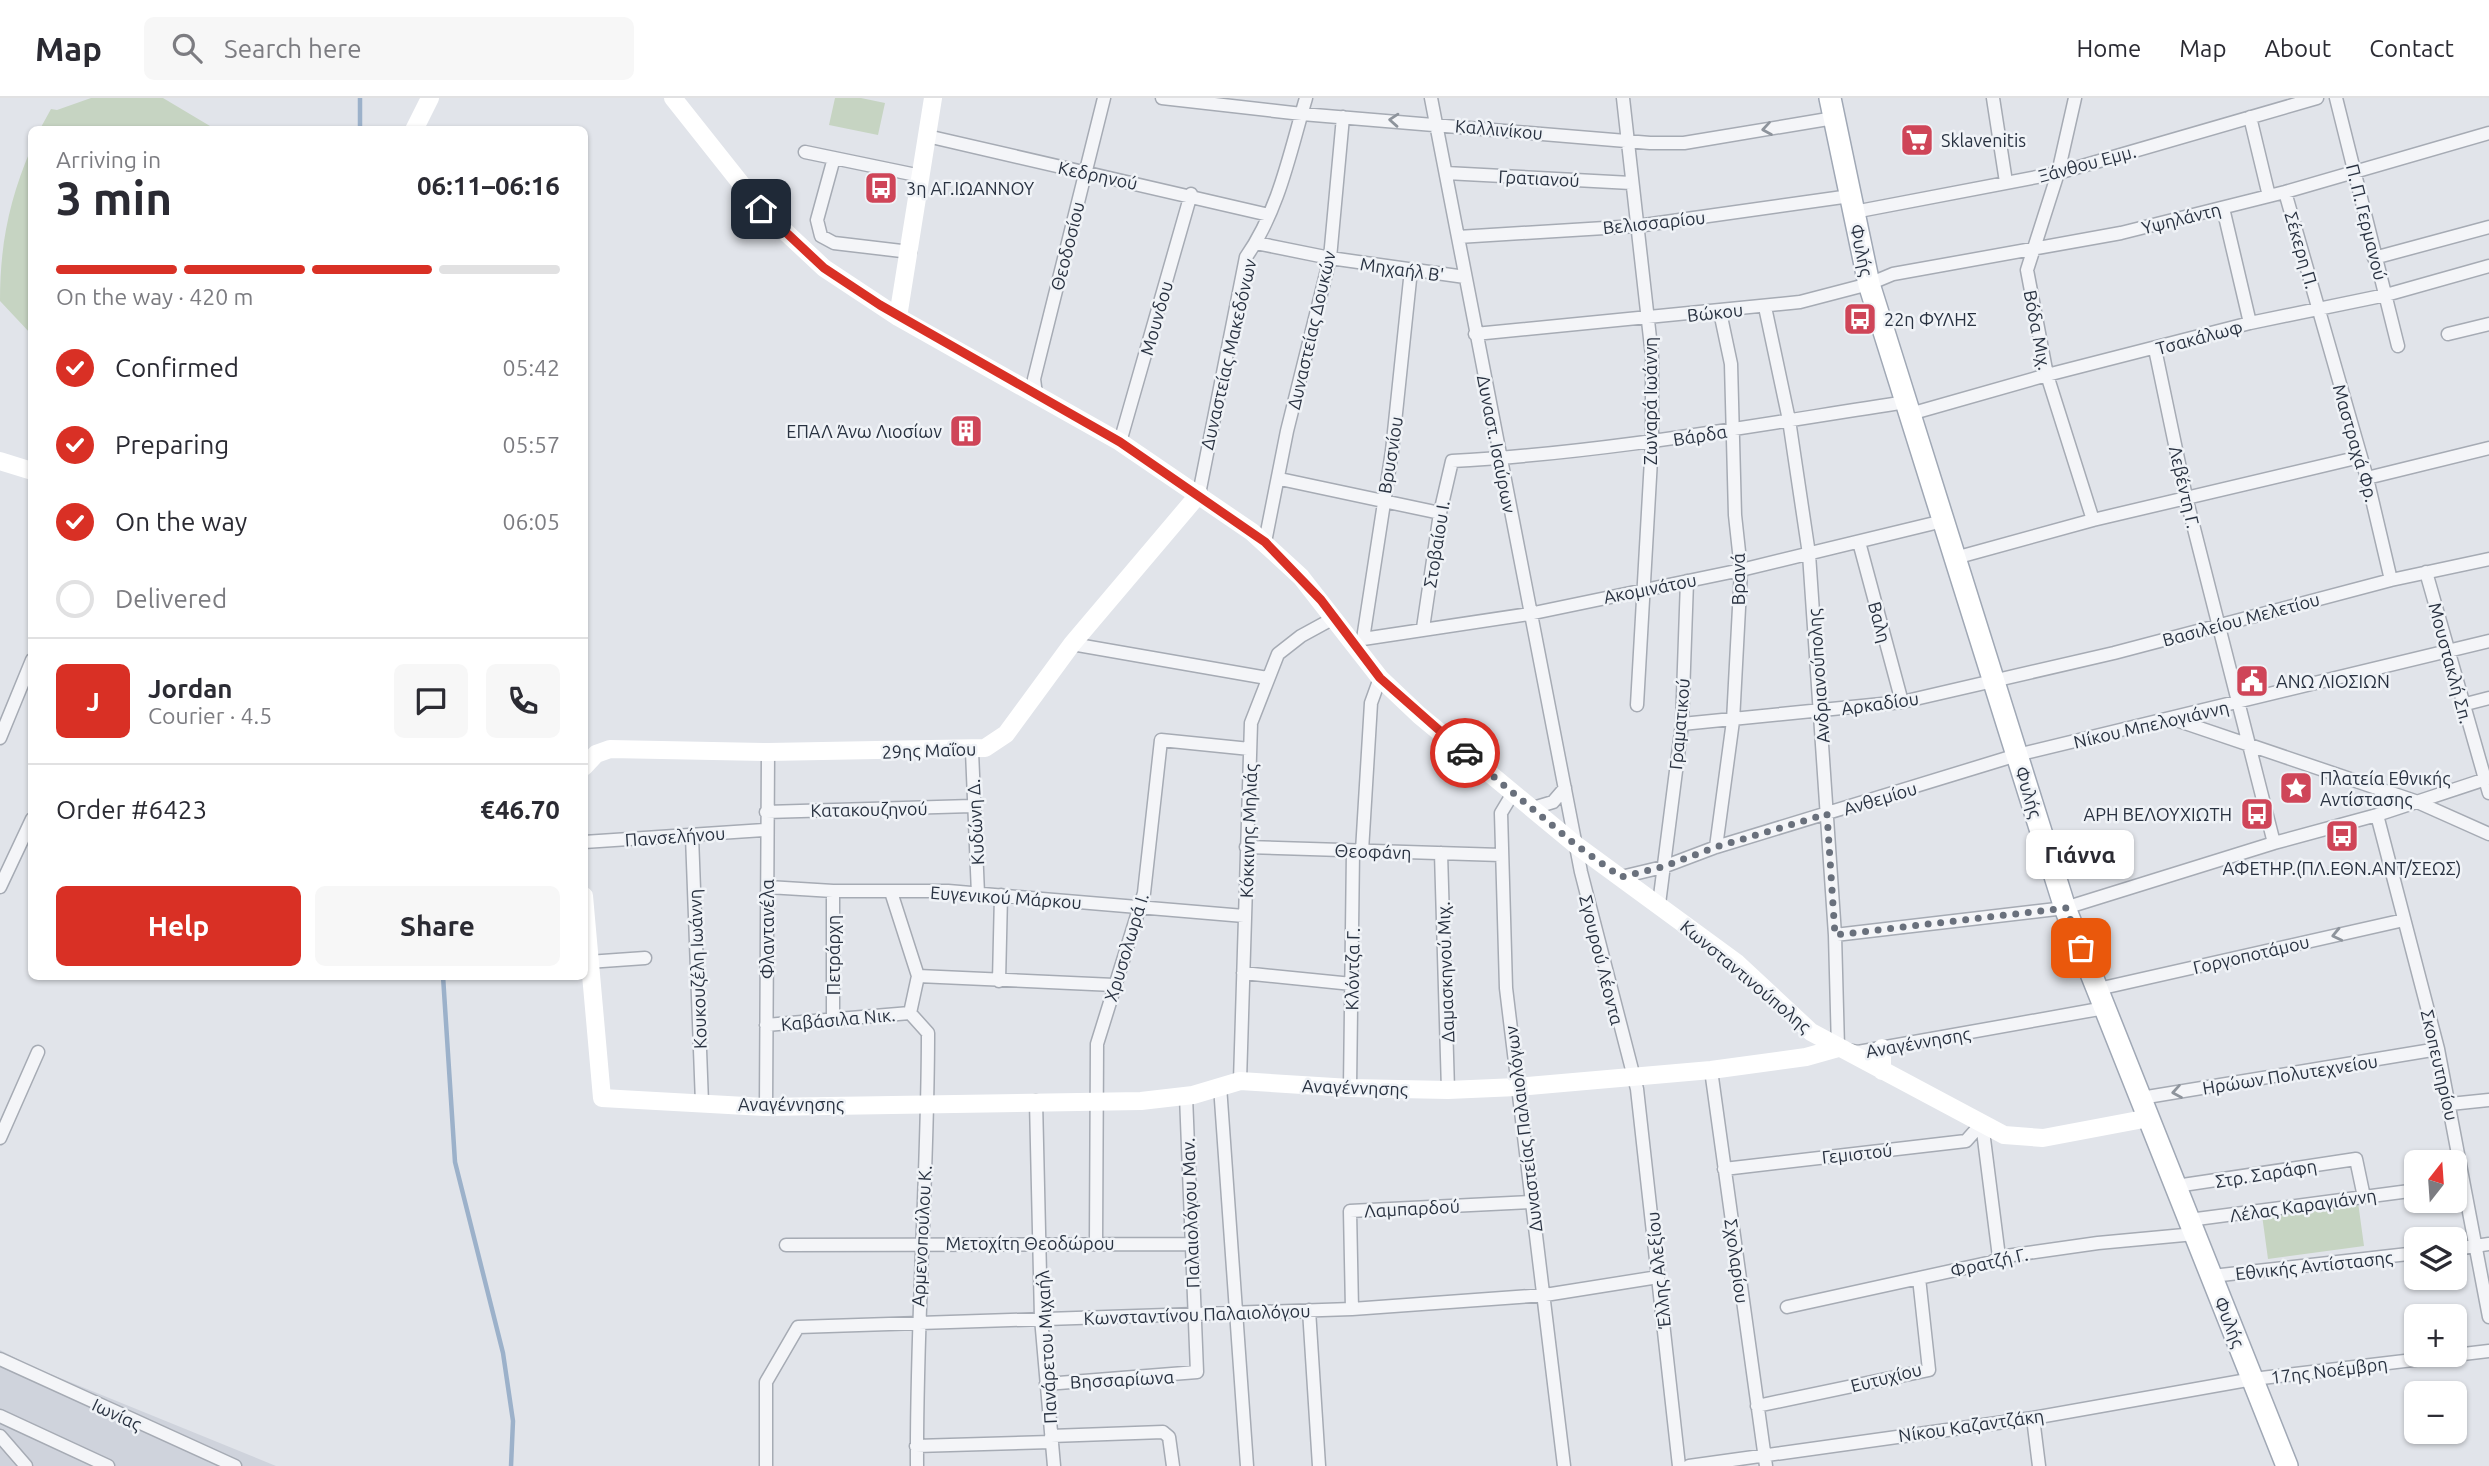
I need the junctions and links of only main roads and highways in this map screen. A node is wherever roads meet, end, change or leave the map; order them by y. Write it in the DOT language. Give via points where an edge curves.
graph roads {
  1 [pos="1832,108"];
  2 [pos="2287,1466"];
  1 -- 2 [label="main road, Φυλής" via="1869,284 2066,908"];
}
